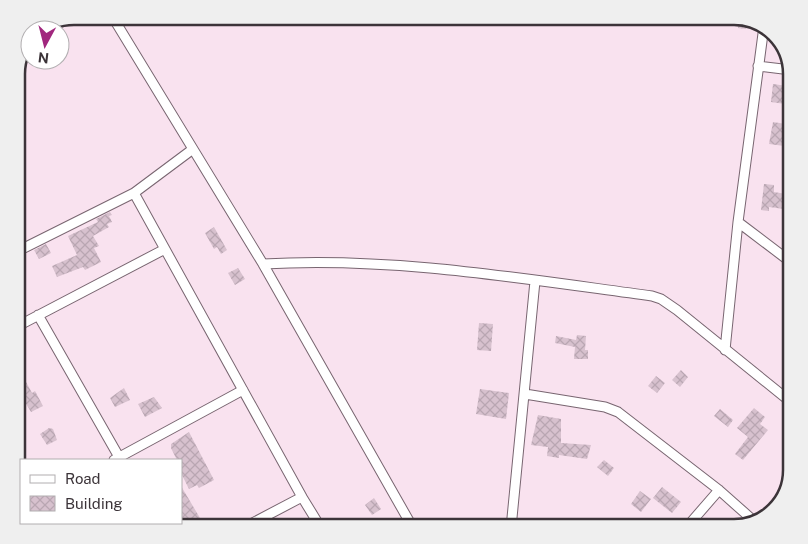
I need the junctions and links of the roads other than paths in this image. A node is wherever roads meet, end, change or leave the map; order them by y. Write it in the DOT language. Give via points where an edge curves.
graph roads {
  1 [pos="117,25"];
  2 [pos="763,34"];
  3 [pos="758,66"];
  4 [pos="783,69"];
  5 [pos="193,149"];
  6 [pos="134,193"];
  7 [pos="738,222"];
  8 [pos="25,248"];
  9 [pos="165,249"];
  10 [pos="783,256"];
  11 [pos="263,264"];
  12 [pos="535,281"];
  13 [pos="38,316"];
  14 [pos="25,322"];
  15 [pos="725,350"];
  16 [pos="243,390"];
  17 [pos="525,394"];
  18 [pos="783,396"];
  19 [pos="117,459"];
  20 [pos="719,490"];
  21 [pos="302,497"];
  22 [pos="749,516"];
  23 [pos="260,519"];
  24 [pos="315,519"];
  25 [pos="408,519"];
  26 [pos="512,519"];
  27 [pos="694,519"];
  1 -- 5 [label="street"];
  2 -- 3 [label="street"];
  3 -- 4 [label="street"];
  3 -- 7 [label="street"];
  5 -- 6 [label="street"];
  5 -- 11 [label="street"];
  6 -- 8 [label="street"];
  6 -- 9 [label="street"];
  7 -- 10 [label="street"];
  7 -- 15 [label="street"];
  9 -- 13 [label="street"];
  9 -- 16 [label="street"];
  11 -- 12 [label="street" via="348,262"];
  11 -- 25 [label="street"];
  12 -- 15 [label="street" via="661,299"];
  12 -- 17 [label="street"];
  13 -- 14 [label="street"];
  13 -- 19 [label="street"];
  15 -- 18 [label="street"];
  16 -- 19 [label="street"];
  16 -- 21 [label="street"];
  17 -- 20 [label="street" via="618,412"];
  17 -- 26 [label="street"];
  20 -- 22 [label="street"];
  20 -- 27 [label="street"];
  21 -- 23 [label="street"];
  21 -- 24 [label="street"];
}
